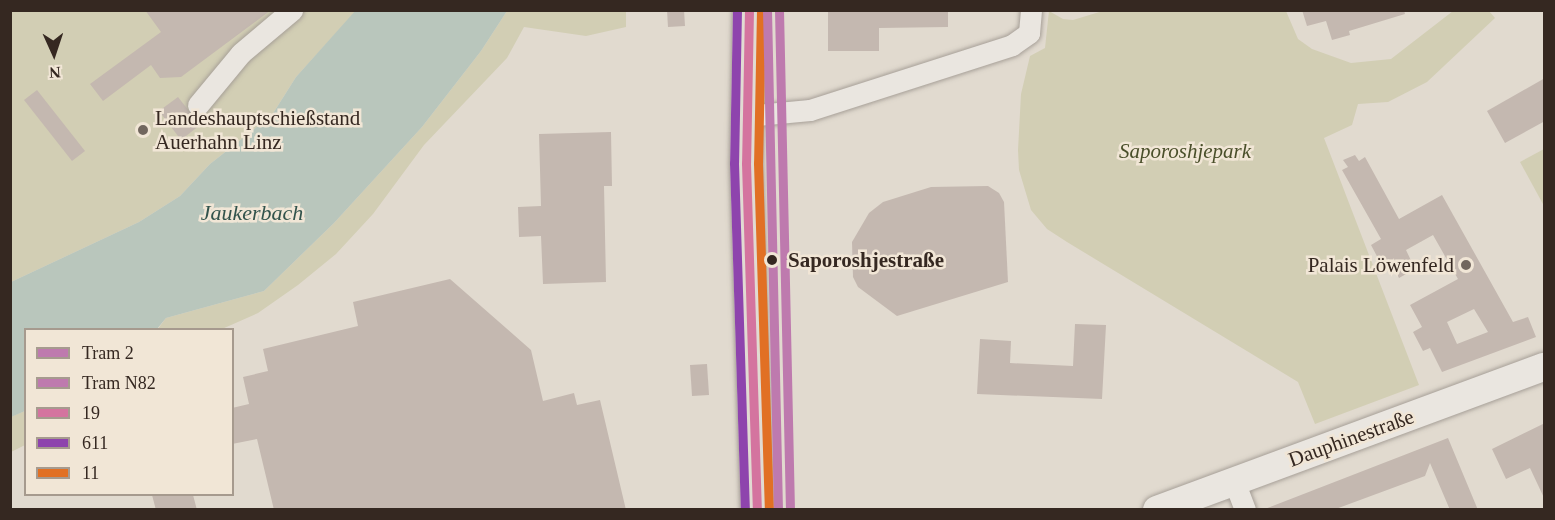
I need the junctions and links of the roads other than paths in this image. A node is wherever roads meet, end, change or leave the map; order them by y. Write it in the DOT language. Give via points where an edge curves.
graph roads {
  1 [pos="292,10"];
  2 [pos="749,10"];
  3 [pos="1031,10"];
  4 [pos="198,105"];
  5 [pos="746,116"];
  6 [pos="1545,367"];
  7 [pos="1234,481"];
  8 [pos="756,510"];
  9 [pos="1157,510"];
  10 [pos="1245,510"];
  1 -- 4 [label="street" via="242,53"];
  2 -- 5 [label="main road"];
  3 -- 5 [label="street" via="1029,33 1012,45 810,110"];
  5 -- 8 [label="main road"];
  6 -- 7 [label="main road, Dauphinestraße"];
  7 -- 9 [label="main road, Dauphinestraße"];
  7 -- 10 [label="street"];
}
